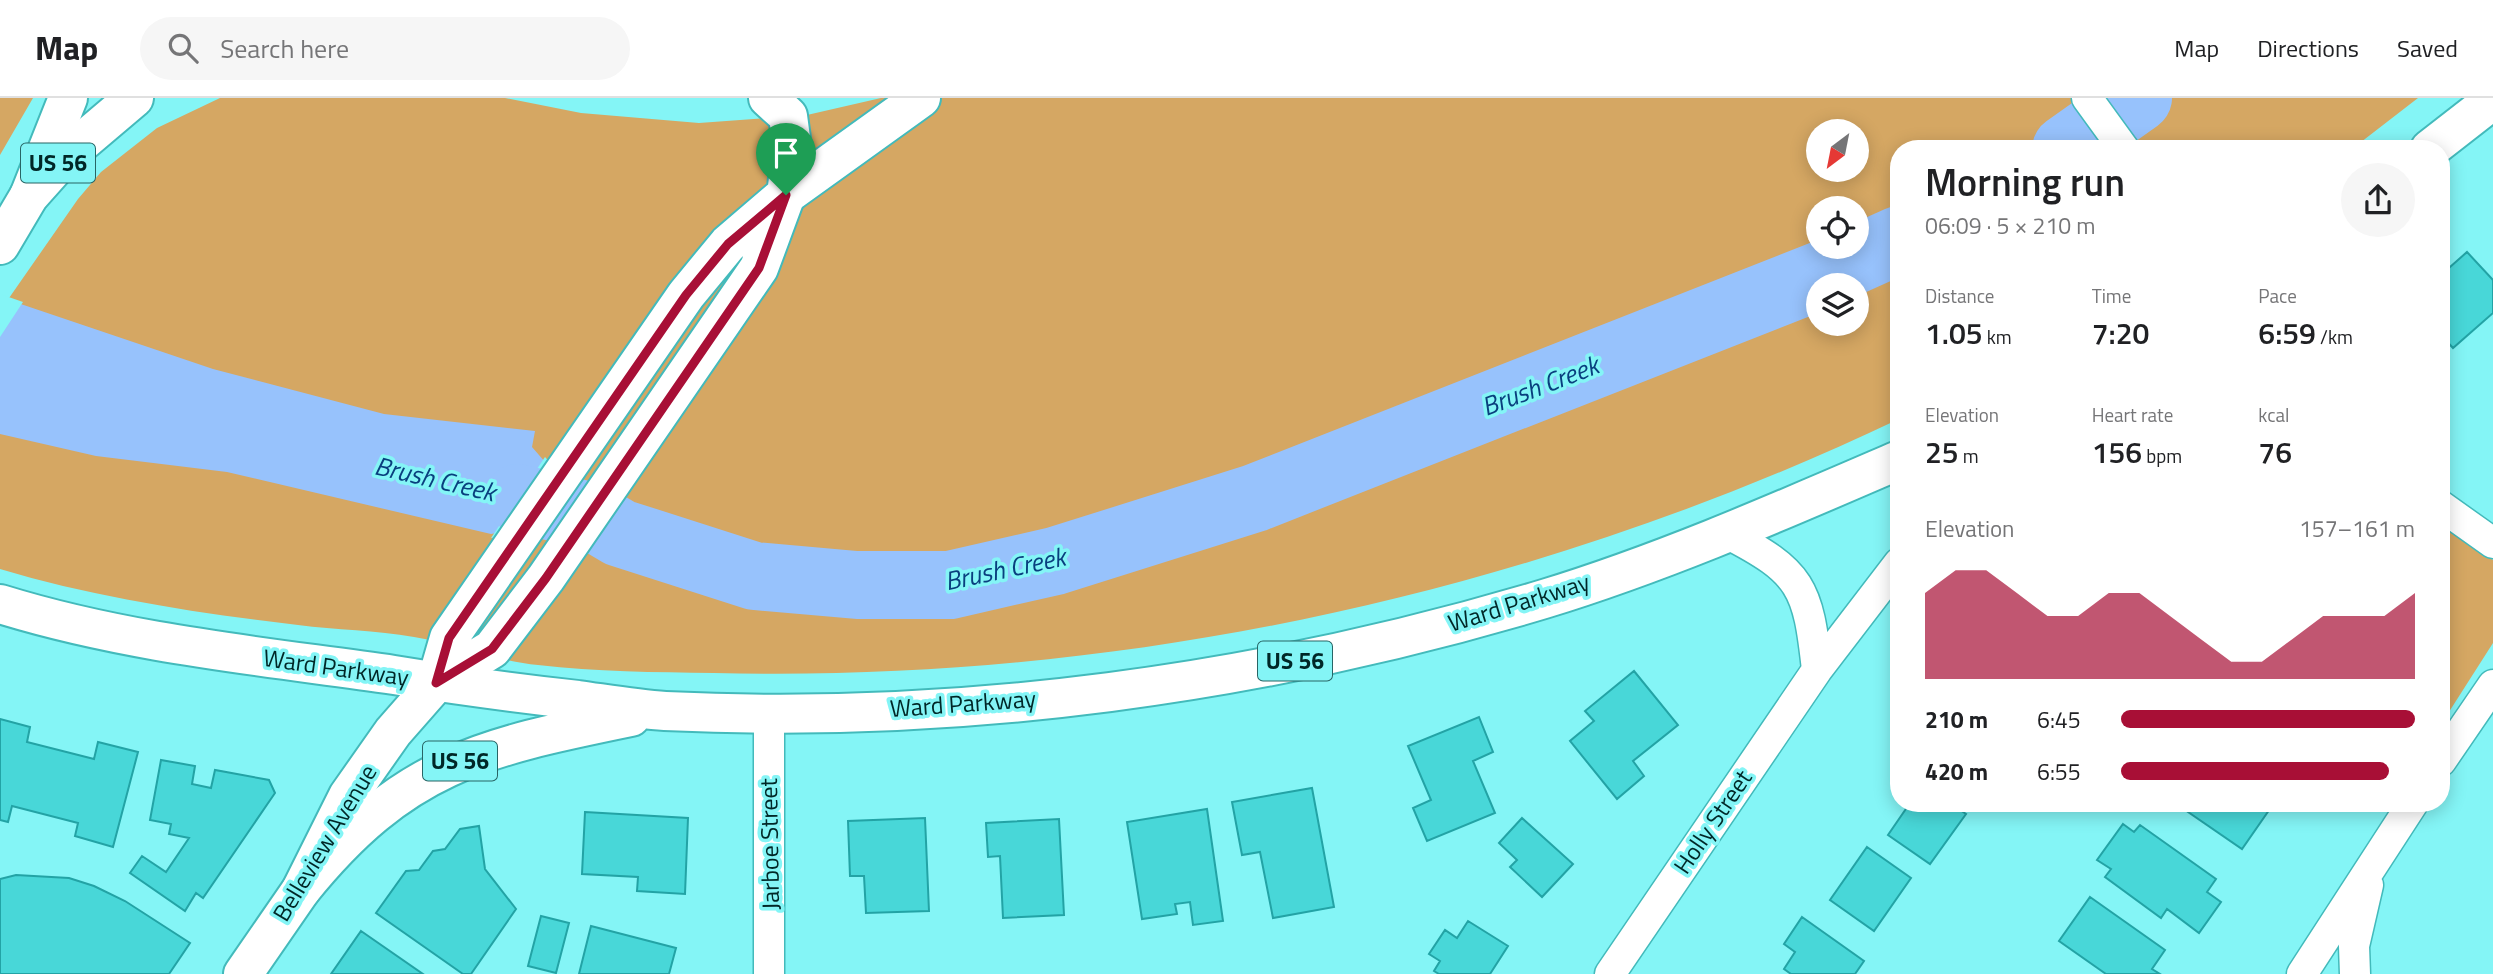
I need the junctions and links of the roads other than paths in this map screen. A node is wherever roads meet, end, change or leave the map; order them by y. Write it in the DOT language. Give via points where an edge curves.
graph roads {
  1 [pos="68,98"];
  2 [pos="134,98"];
  3 [pos="768,98"];
  4 [pos="921,98"];
  5 [pos="2087,98"];
  6 [pos="2493,100"];
  7 [pos="2117,140"];
  8 [pos="2442,140"];
  9 [pos="786,195"];
  10 [pos="29,196"];
  11 [pos="0,244"];
  12 [pos="1890,464"];
  13 [pos="2450,512"];
  14 [pos="1726,533"];
  15 [pos="2493,542"];
  16 [pos="1890,575"];
  17 [pos="0,604"];
  18 [pos="1816,670"];
  19 [pos="436,683"];
  20 [pos="2493,685"];
  21 [pos="660,711"];
  22 [pos="769,713"];
  23 [pos="2450,748"];
  24 [pos="2389,812"];
  25 [pos="2407,812"];
  26 [pos="2374,860"];
  27 [pos="301,890"];
  28 [pos="243,974"];
  29 [pos="769,974"];
  30 [pos="1610,974"];
  31 [pos="2302,974"];
  32 [pos="2354,974"];
  1 -- 10 [label="main road"];
  2 -- 10 [label="main road, US 56" via="62,159"];
  3 -- 9 [label="main road" via="788,116 792,146"];
  4 -- 9 [label="main road"];
  5 -- 7 [label="street"];
  6 -- 8 [label="main road"];
  9 -- 19 [label="main road" via="719,255 686,295 449,638"];
  9 -- 19 [label="main road" via="759,268 546,578 492,649"];
  10 -- 11 [label="main road, US 56"];
  12 -- 14 [label="main road, Ward Parkway / US 56"];
  13 -- 15 [label="street"];
  14 -- 18 [label="street" via="1769,555 1795,580 1811,613"];
  14 -- 22 [label="main road, Ward Parkway / US 56" via="1546,598 1343,652 1145,687 948,708"];
  16 -- 18 [label="street, Holly Street"];
  17 -- 19 [label="main road, Ward Parkway" via="159,643"];
  18 -- 30 [label="street, Holly Street"];
  19 -- 21 [label="main road, Ward Parkway"];
  19 -- 27 [label="main road, Belleview Avenue" via="393,732 348,796"];
  20 -- 23 [label="street"];
  21 -- 22 [label="main road, Ward Parkway / US 56"];
  21 -- 27 [label="main road, US 56" via="521,741 425,777 361,823"];
  22 -- 29 [label="street, Jarboe Street"];
  24 -- 26 [label="street"];
  25 -- 26 [label="street"];
  26 -- 31 [label="street"];
  26 -- 32 [label="street" via="2354,946"];
  27 -- 28 [label="main road, Belleview Avenue / US 56"];
}
